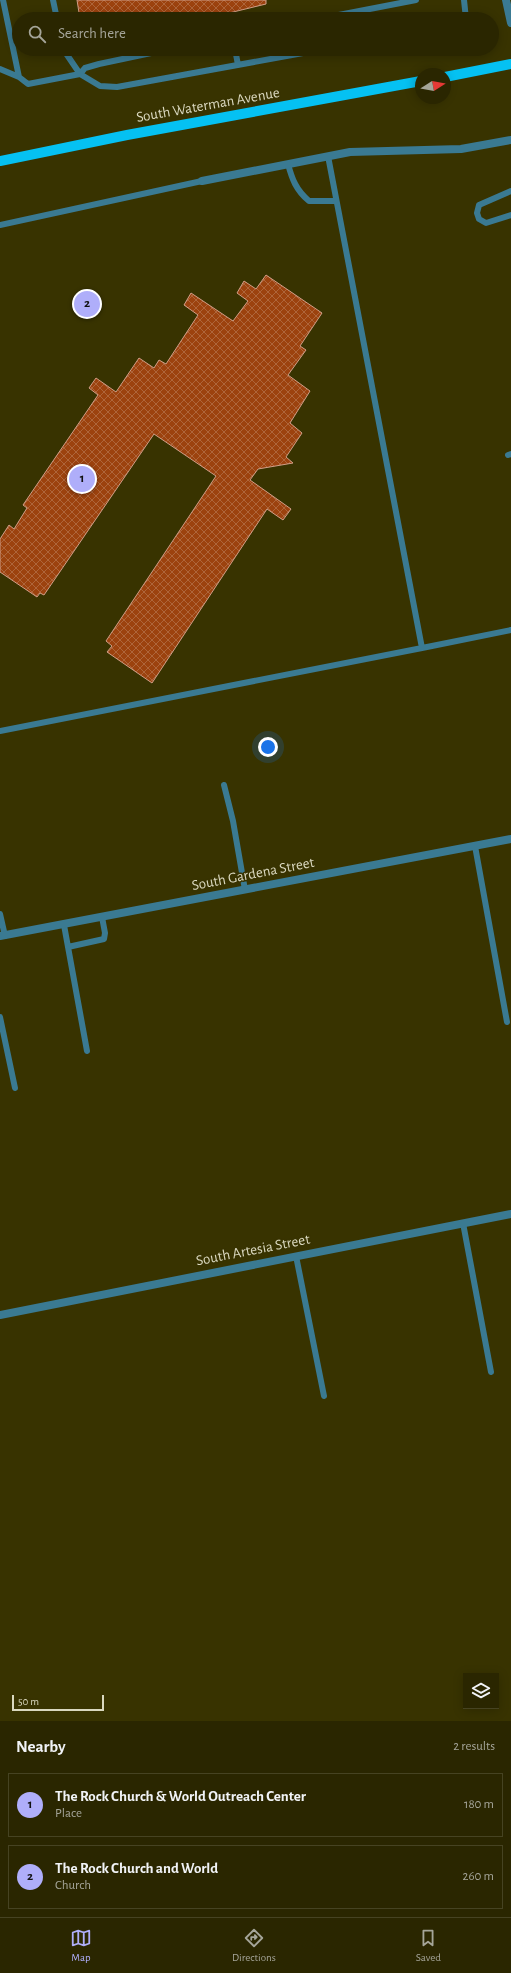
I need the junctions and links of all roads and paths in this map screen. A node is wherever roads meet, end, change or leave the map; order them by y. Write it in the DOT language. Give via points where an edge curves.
graph roads {
  1 [pos="3,0"];
  2 [pos="53,0"];
  3 [pos="416,0"];
  4 [pos="464,0"];
  5 [pos="506,0"];
  6 [pos="56,12"];
  7 [pos="360,12"];
  8 [pos="465,12"];
  9 [pos="511,23"];
  10 [pos="12,43"];
  11 [pos="15,56"];
  12 [pos="68,56"];
  13 [pos="137,56"];
  14 [pos="236,56"];
  15 [pos="287,56"];
  16 [pos="511,64"];
  17 [pos="238,65"];
  18 [pos="0,69"];
  19 [pos="80,74"];
  20 [pos="451,75"];
  21 [pos="19,77"];
  22 [pos="415,82"];
  23 [pos="511,140"];
  24 [pos="328,156"];
  25 [pos="0,161"];
  26 [pos="288,164"];
  27 [pos="202,181"];
  28 [pos="511,191"];
  29 [pos="336,201"];
  30 [pos="511,215"];
  31 [pos="0,225"];
  32 [pos="511,630"];
  33 [pos="422,648"];
  34 [pos="0,731"];
  35 [pos="224,785"];
  36 [pos="511,839"];
  37 [pos="475,846"];
  38 [pos="245,890"];
  39 [pos="0,914"];
  40 [pos="102,917"];
  41 [pos="64,924"];
  42 [pos="3,936"];
  43 [pos="68,947"];
  44 [pos="0,1017"];
  45 [pos="507,1022"];
  46 [pos="88,1050"];
  47 [pos="15,1088"];
  48 [pos="511,1214"];
  49 [pos="463,1223"];
  50 [pos="296,1256"];
  51 [pos="0,1315"];
  52 [pos="491,1372"];
  53 [pos="324,1396"];
  1 -- 10 [label="lane"];
  2 -- 6 [label="lane"];
  3 -- 7 [label="lane"];
  4 -- 8 [label="lane"];
  5 -- 9 [label="street"];
  11 -- 21 [label="lane"];
  12 -- 19 [label="lane"];
  13 -- 19 [label="lane" via="85,68"];
  14 -- 17 [label="lane"];
  15 -- 17 [label="lane"];
  16 -- 20 [label="main road"];
  17 -- 19 [label="lane" via="117,87 100,86"];
  18 -- 21 [label="lane"];
  19 -- 21 [label="lane" via="28,84"];
  22 -- 25 [label="main road, South Waterman Avenue"];
  23 -- 24 [label="street" via="461,149 350,152"];
  24 -- 26 [label="street"];
  24 -- 29 [label="lane"];
  26 -- 27 [label="street"];
  26 -- 29 [label="lane" via="299,193 308,201"];
  27 -- 31 [label="lane"];
  28 -- 30 [label="lane" via="479,205 476,213 479,219 486,223"];
  29 -- 33 [label="lane"];
  32 -- 33 [label="lane"];
  33 -- 34 [label="lane"];
  35 -- 38 [label="lane"];
  36 -- 37 [label="street, South Gardena Street"];
  37 -- 38 [label="street, South Gardena Street"];
  37 -- 45 [label="lane"];
  38 -- 40 [label="street, South Gardena Street"];
  39 -- 42 [label="lane"];
  40 -- 41 [label="street, South Gardena Street"];
  40 -- 43 [label="lane" via="104,939"];
  41 -- 42 [label="street, South Gardena Street"];
  41 -- 43 [label="lane"];
  43 -- 46 [label="lane"];
  44 -- 47 [label="lane"];
  48 -- 49 [label="street, South Artesia Street"];
  49 -- 50 [label="street, South Artesia Street"];
  49 -- 52 [label="lane"];
  50 -- 51 [label="street, South Artesia Street"];
  50 -- 53 [label="lane"];
}
